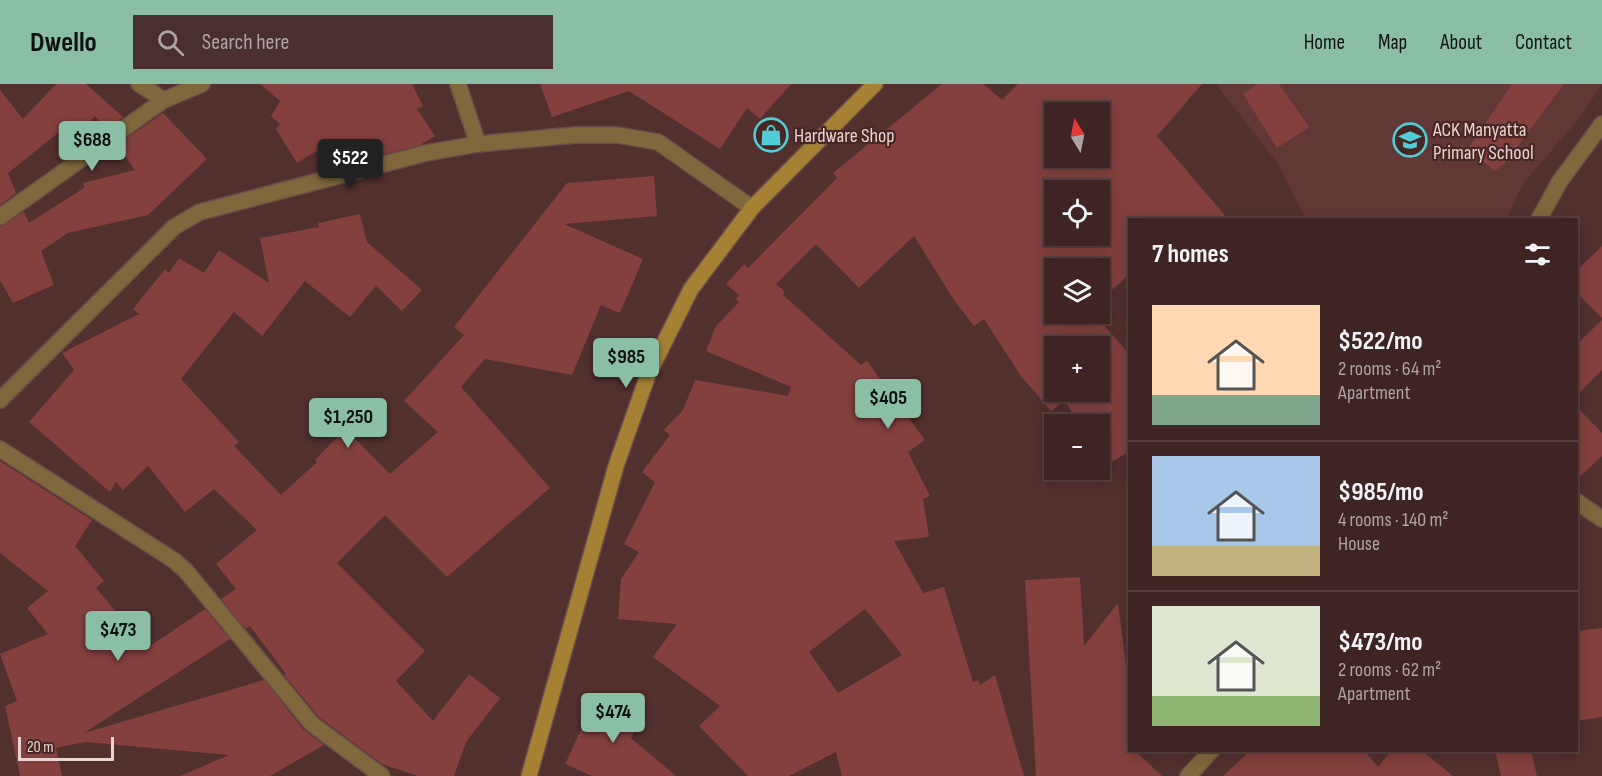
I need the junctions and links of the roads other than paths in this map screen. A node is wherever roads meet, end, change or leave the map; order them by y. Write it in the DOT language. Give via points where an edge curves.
graph roads {
  1 [pos="139,84"];
  2 [pos="202,84"];
  3 [pos="458,84"];
  4 [pos="875,84"];
  5 [pos="164,100"];
  6 [pos="1602,124"];
  7 [pos="478,144"];
  8 [pos="752,208"];
  9 [pos="0,217"];
  10 [pos="1540,218"];
  11 [pos="0,400"];
  12 [pos="0,449"];
  13 [pos="1578,502"];
  14 [pos="1602,519"];
  15 [pos="1210,752"];
  16 [pos="382,776"];
  17 [pos="529,776"];
  18 [pos="1188,776"];
  1 -- 5 [label="street"];
  2 -- 5 [label="street"];
  3 -- 7 [label="street"];
  4 -- 8 [label="street"];
  5 -- 9 [label="street"];
  6 -- 10 [label="street" via="1560,180"];
  7 -- 8 [label="street" via="574,135 617,135 658,142"];
  7 -- 11 [label="street" via="426,153 185,220"];
  8 -- 17 [label="street" via="691,289 648,375 616,466"];
  12 -- 16 [label="street" via="175,561 312,724"];
  13 -- 14 [label="street"];
  15 -- 18 [label="street"];
}
